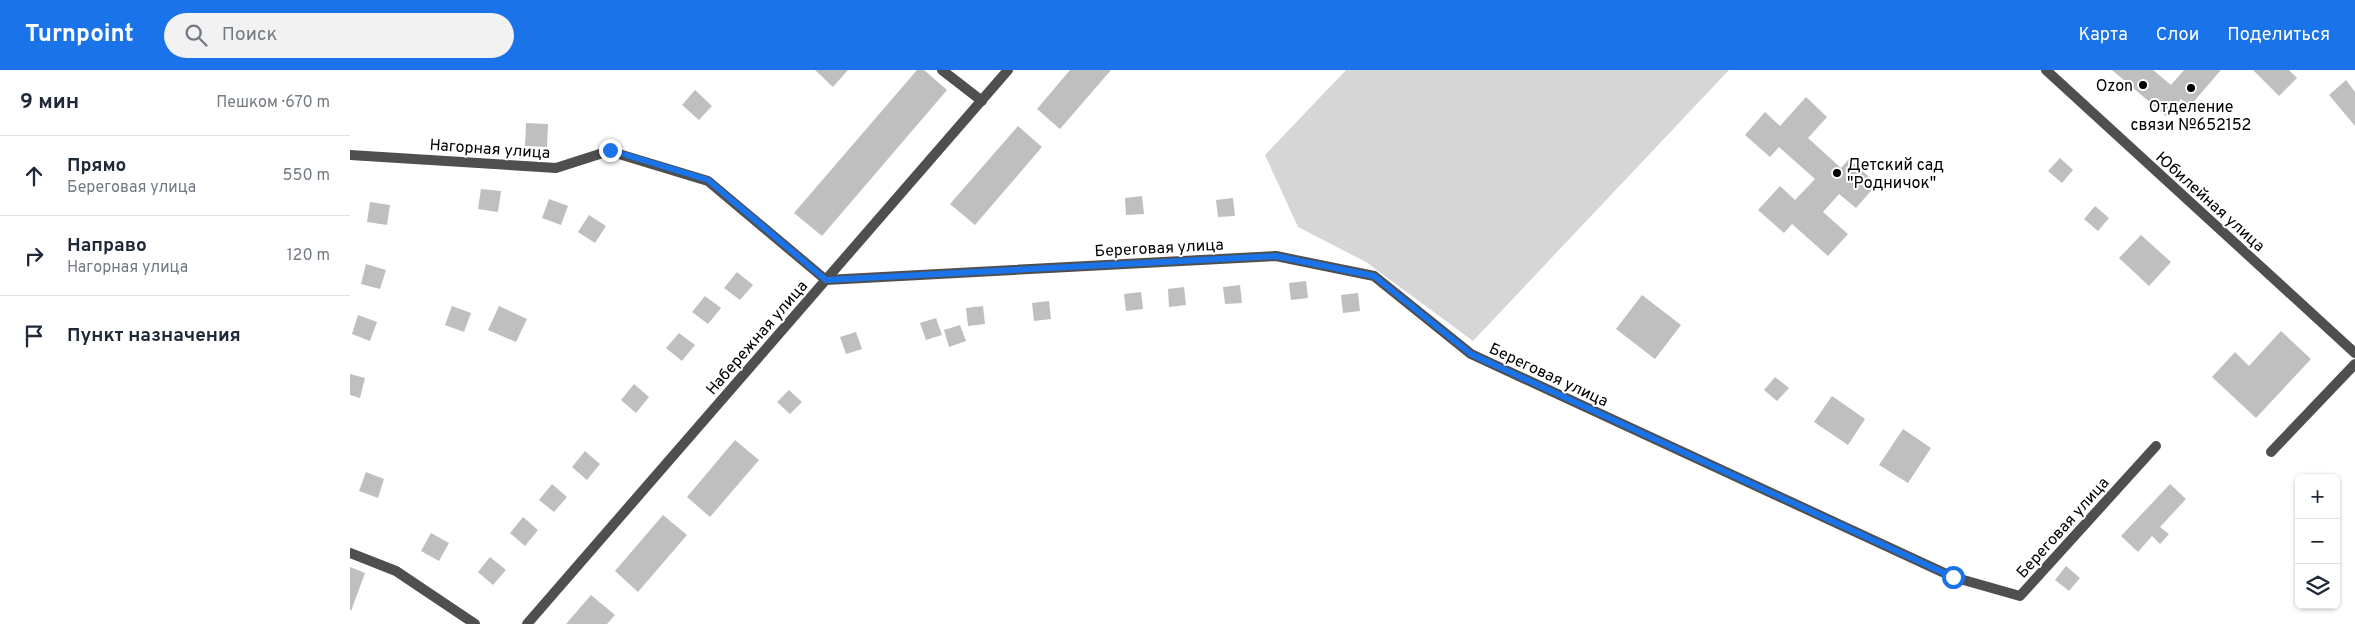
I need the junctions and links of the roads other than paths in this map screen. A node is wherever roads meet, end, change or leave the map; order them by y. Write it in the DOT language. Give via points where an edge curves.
graph roads {
  1 [pos="942,70"];
  2 [pos="1008,70"];
  3 [pos="2046,70"];
  4 [pos="982,100"];
  5 [pos="351,157"];
  6 [pos="826,280"];
  7 [pos="2355,353"];
  8 [pos="2355,364"];
  9 [pos="2156,446"];
  10 [pos="2271,452"];
  11 [pos="350,553"];
  12 [pos="475,624"];
  13 [pos="527,624"];
  1 -- 4 [label="street"];
  2 -- 4 [label="street, Набережная улица"];
  3 -- 7 [label="street, Юбилейная улица"];
  4 -- 6 [label="street, Набережная улица"];
  5 -- 6 [label="street, Нагорная улица" via="556,168 610,150 708,180"];
  6 -- 9 [label="street, Береговая улица" via="1276,256 1374,276 1471,354 1953,577 2020,596"];
  6 -- 13 [label="street, Набережная улица"];
  8 -- 10 [label="street"];
  11 -- 12 [label="street" via="396,571"];
}
